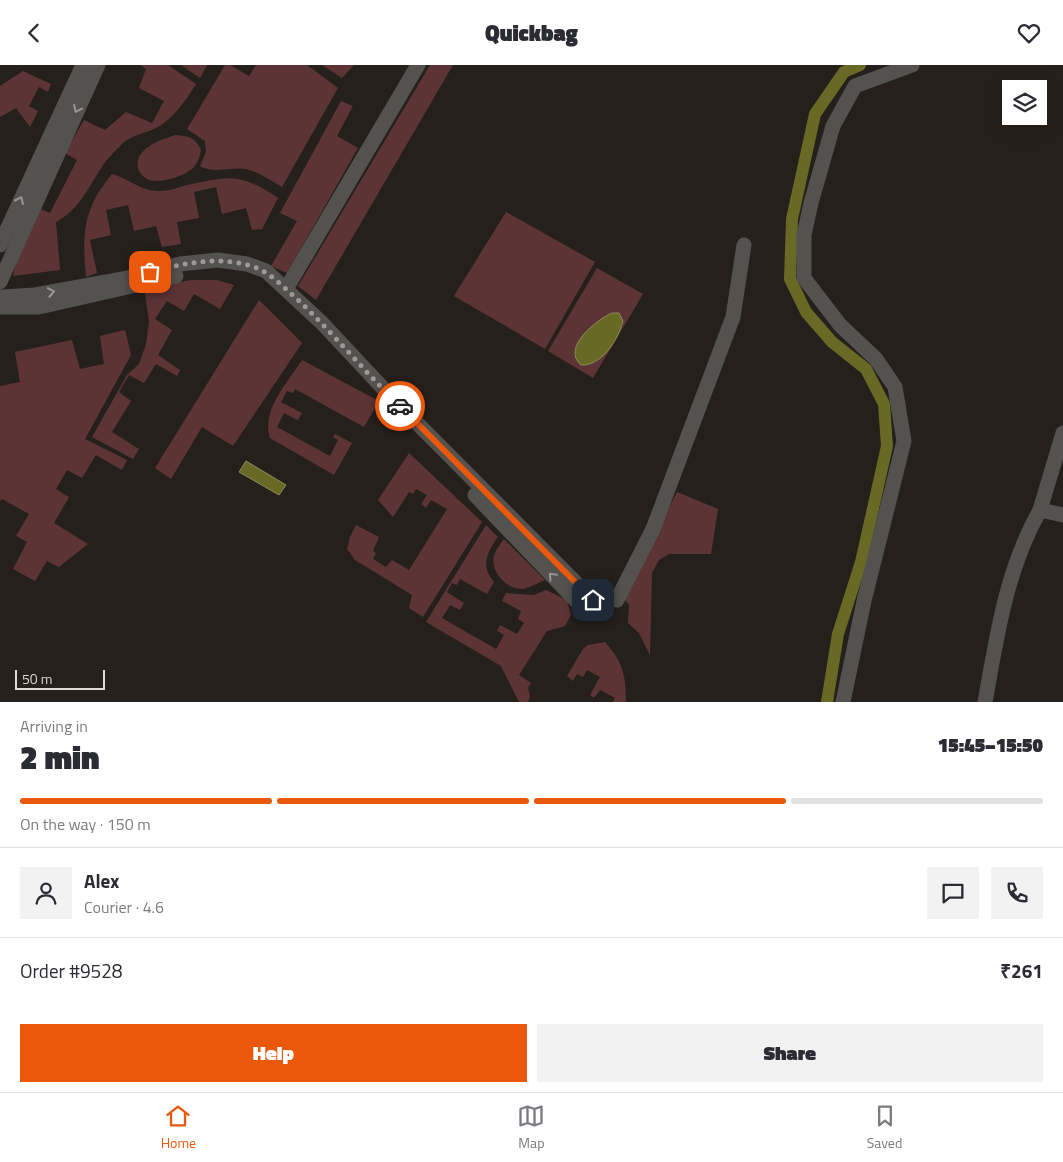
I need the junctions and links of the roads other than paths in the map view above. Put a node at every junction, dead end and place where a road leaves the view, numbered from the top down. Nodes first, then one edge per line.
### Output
1 (83, 65) edge
2 (98, 65) edge
3 (418, 65) edge
4 (912, 65) edge
5 (740, 244) dead end
6 (0, 245) edge
7 (0, 282) edge
8 (286, 289) junction
9 (1, 301) edge
10 (1063, 433) edge
11 (1040, 511) junction
12 (1063, 515) edge
13 (513, 527) junction
14 (614, 599) dead end
15 (590, 605) dead end
16 (843, 702) edge
17 (985, 702) edge

6 -> 1 street
2 -> 7 street
3 - 8 street
4 - 16 street
5 - 14 street
9 -> 8 street
8 - 13 street
9 - 13 street
10 - 11 street
11 - 12 street
11 - 17 street
13 - 15 street

